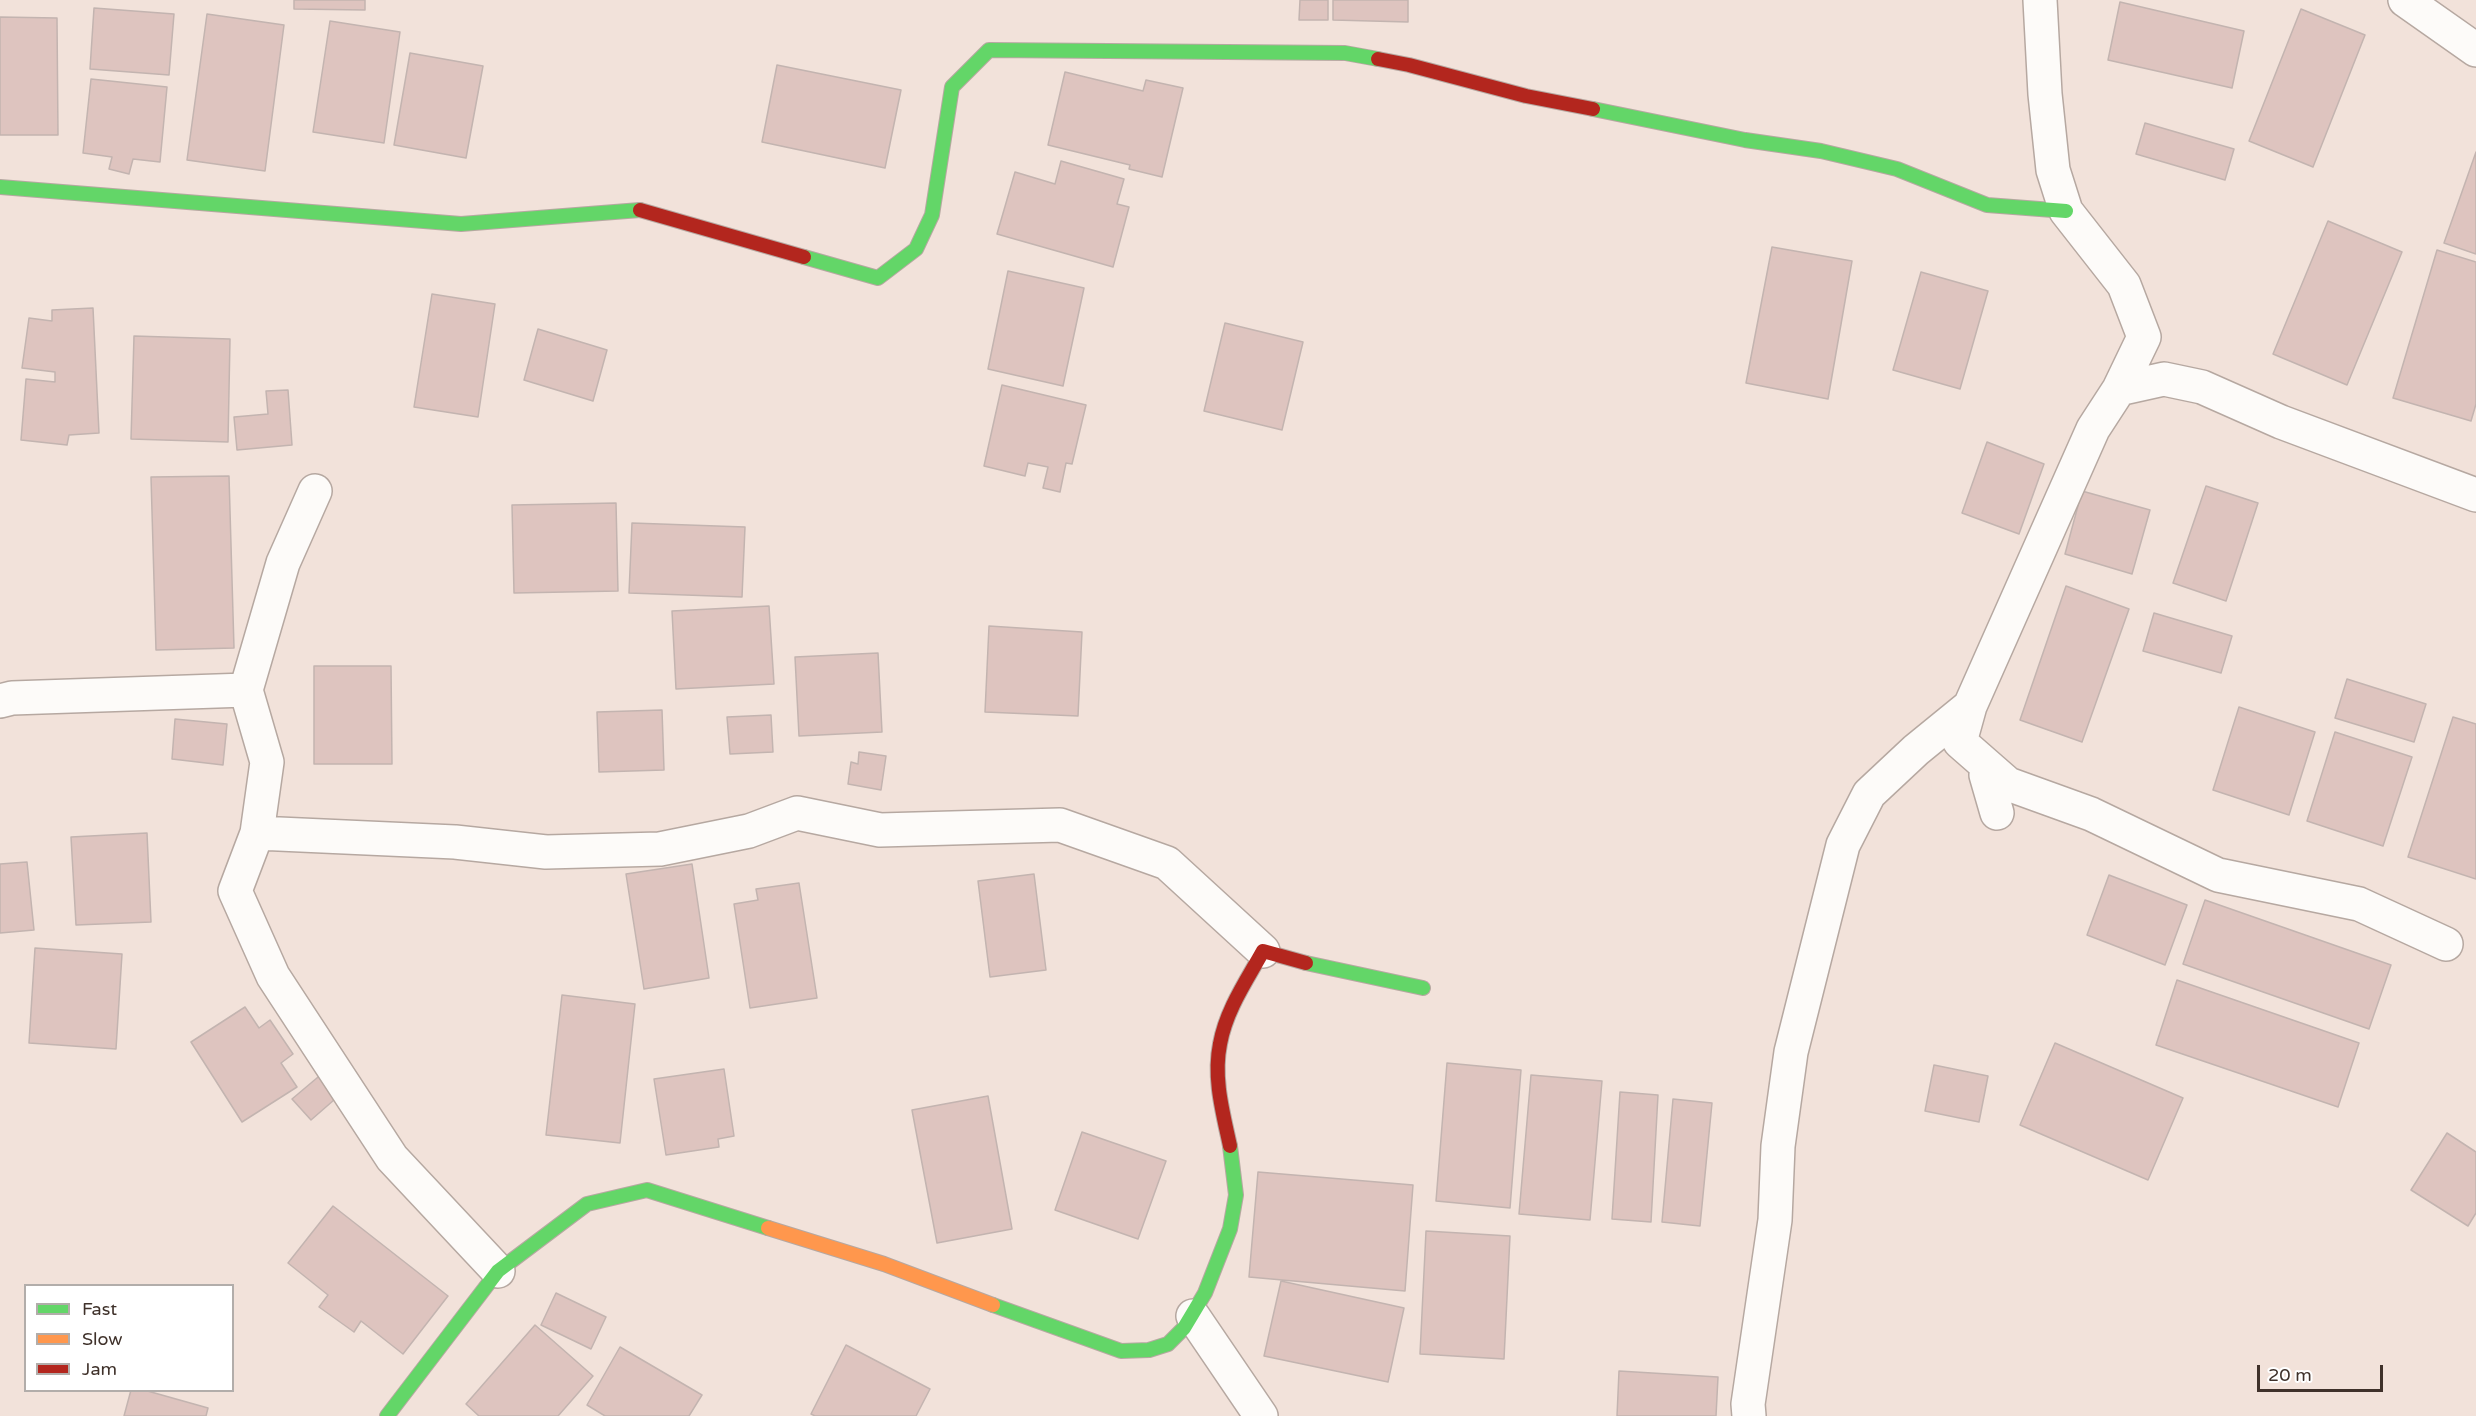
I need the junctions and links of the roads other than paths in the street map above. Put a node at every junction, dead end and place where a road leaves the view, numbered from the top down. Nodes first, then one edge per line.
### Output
1 (2040, 0) edge
2 (2405, 0) edge
3 (2476, 50) edge
4 (0, 187) edge
5 (2066, 211) junction
6 (2144, 337) junction
7 (2164, 380) junction
8 (2119, 389) junction
9 (315, 491) dead end
10 (2476, 495) edge
11 (246, 690) junction
12 (0, 701) edge
13 (1971, 706) junction
14 (257, 833) junction
15 (2446, 944) dead end
16 (1263, 951) junction
17 (1424, 988) dead end
18 (498, 1271) junction
19 (1192, 1316) junction
20 (387, 1416) edge
21 (1261, 1416) edge
22 (1749, 1416) edge

1 - 5 street
2 - 3 street
4 - 5 street
5 - 6 street
6 - 7 street
6 - 8 street
7 - 8 street
7 - 10 street
8 - 13 street
9 - 11 street
11 - 12 street
11 - 14 street
13 - 15 street
13 - 22 street
14 - 16 street
14 - 18 street
16 - 17 street
16 - 19 street
18 - 19 street
18 - 20 street
19 - 21 street

